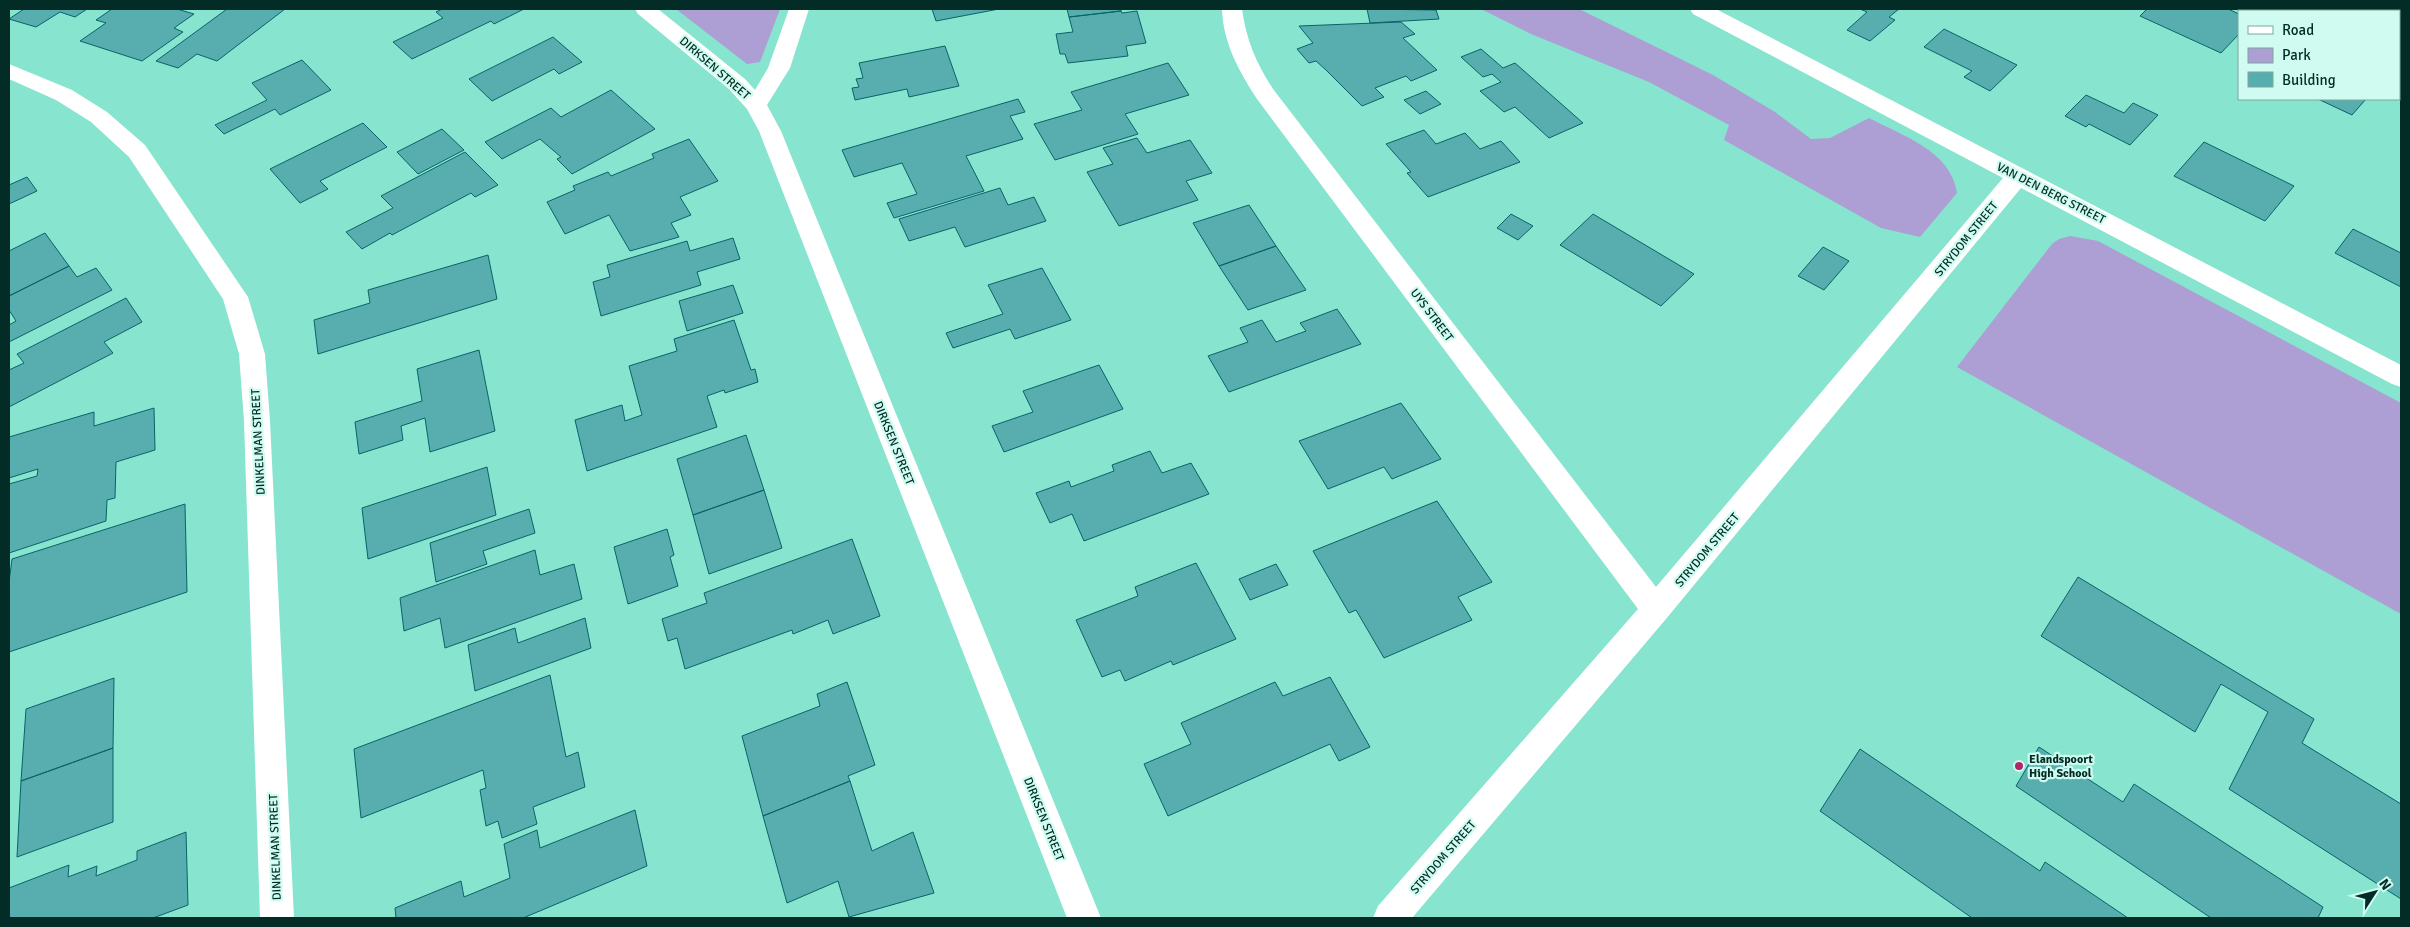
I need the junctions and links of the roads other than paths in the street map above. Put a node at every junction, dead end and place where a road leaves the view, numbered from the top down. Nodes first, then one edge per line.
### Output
1 (645, 9) edge
2 (799, 9) edge
3 (1232, 9) edge
4 (1700, 9) edge
5 (9, 71) edge
6 (756, 105) junction
7 (2018, 176) junction
8 (2401, 377) edge
9 (1656, 610) junction
10 (277, 918) edge
11 (1084, 918) edge
12 (1390, 918) edge

1 - 6 street, DIRKSEN STREET
2 - 6 street
3 - 9 street, UYS STREET
4 - 7 street, VAN DEN BERG STREET
5 - 10 street, DINKELMAN STREET
6 - 11 street, DIRKSEN STREET
7 - 8 street, VAN DEN BERG STREET
7 - 9 street, STRYDOM STREET
9 - 12 street, STRYDOM STREET

